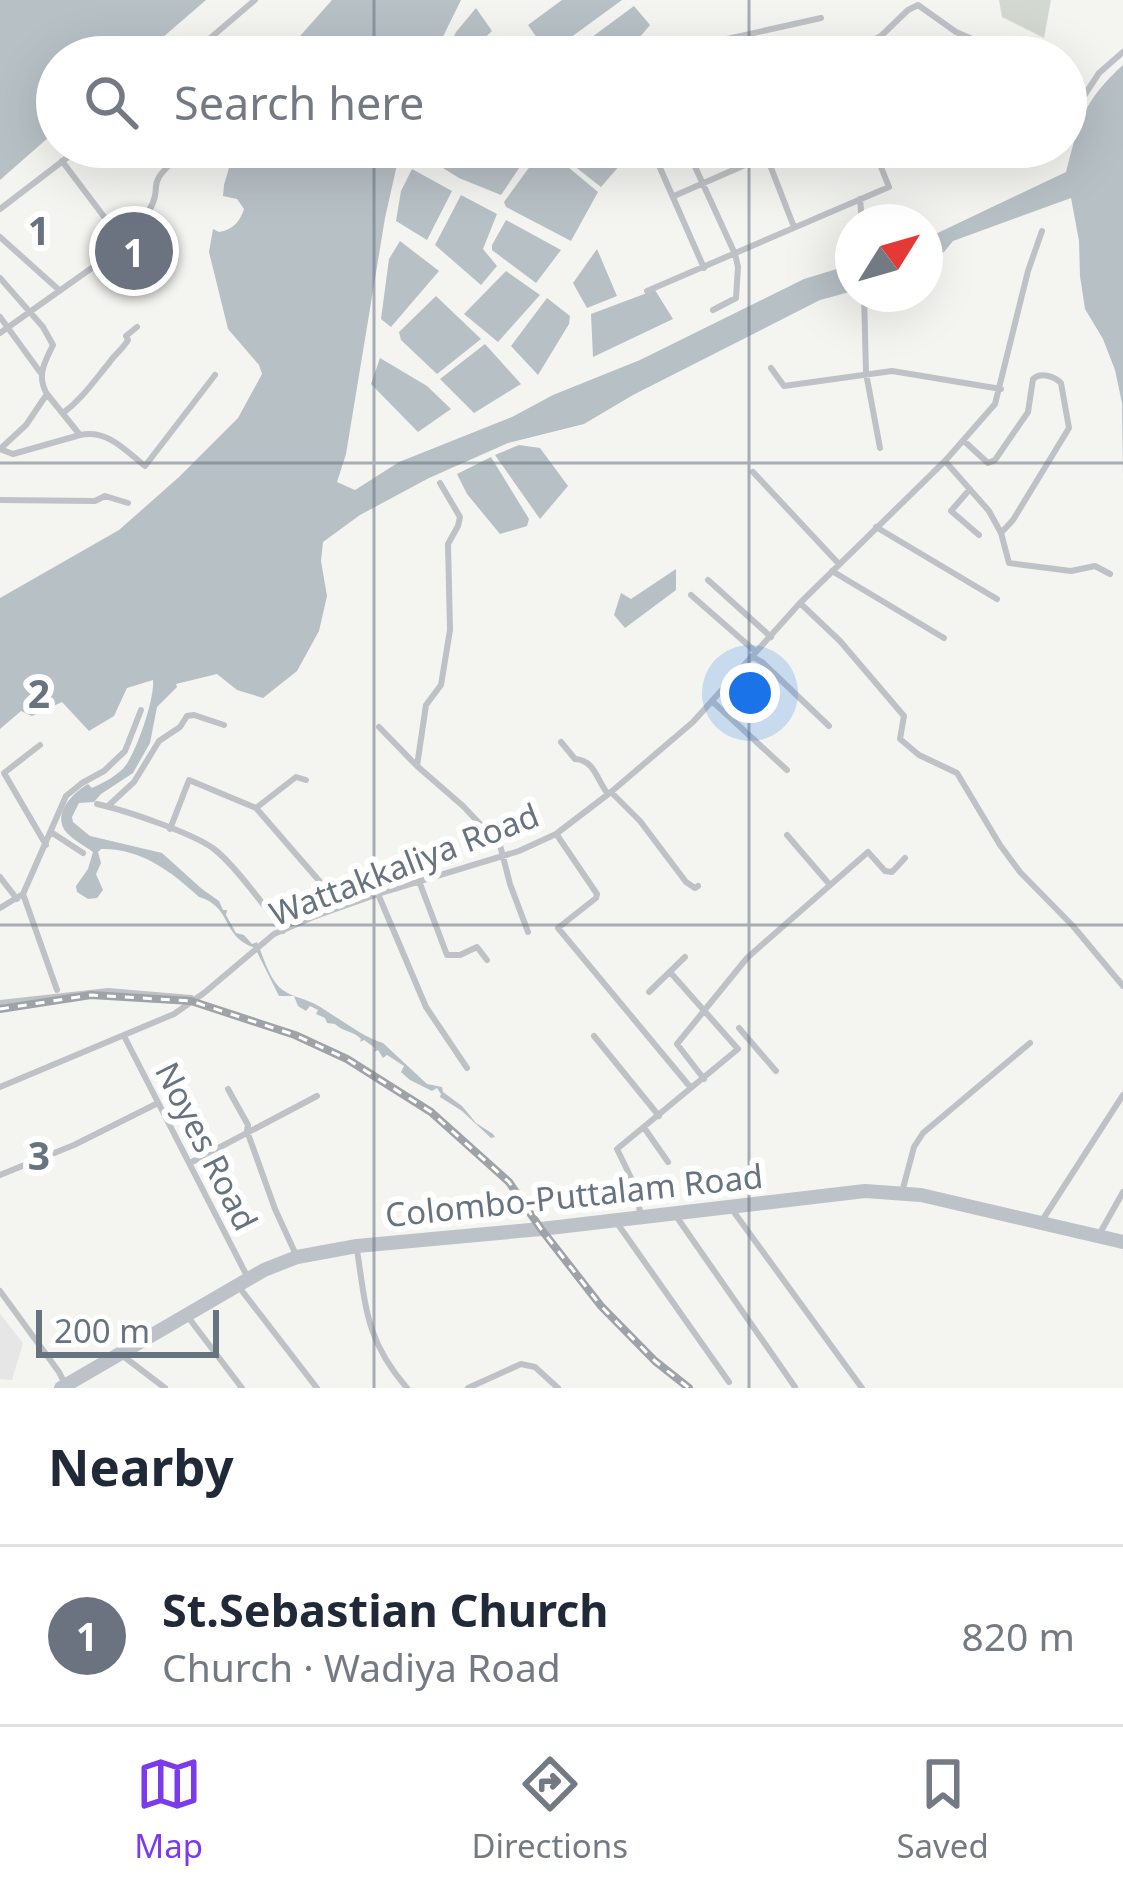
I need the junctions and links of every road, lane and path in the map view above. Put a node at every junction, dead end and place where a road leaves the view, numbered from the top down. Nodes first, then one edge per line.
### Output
1 (255, 0) edge
2 (821, 18) dead end
3 (214, 36) edge
4 (744, 36) edge
5 (881, 36) edge
6 (965, 36) edge
7 (1123, 52) edge
8 (1087, 91) edge
9 (53, 168) edge
10 (67, 168) edge
11 (168, 168) edge
12 (660, 168) edge
13 (696, 168) edge
14 (732, 168) edge
15 (772, 168) edge
16 (882, 168) edge
17 (703, 183) junction
18 (673, 197) junction
19 (860, 199) junction
20 (860, 204) edge
21 (0, 209) edge
22 (108, 222) junction
23 (795, 228) junction
24 (1042, 231) dead end
25 (0, 237) edge
26 (735, 254) junction
27 (704, 268) junction
28 (0, 278) edge
29 (59, 290) junction
30 (647, 291) dead end
31 (713, 310) dead end
32 (30, 311) junction
33 (864, 312) edge
34 (0, 317) edge
35 (9, 327) junction
36 (137, 327) dead end
37 (0, 333) edge
38 (771, 368) dead end
39 (41, 373) junction
40 (866, 373) junction
41 (215, 375) dead end
42 (1001, 389) junction
43 (47, 394) junction
44 (62, 413) junction
45 (80, 435) junction
46 (964, 441) junction
47 (880, 448) dead end
48 (0, 449) edge
49 (945, 460) junction
50 (753, 472) dead end
51 (440, 483) dead end
52 (970, 489) junction
53 (0, 500) edge
54 (128, 502) dead end
55 (876, 527) junction
56 (1001, 533) junction
57 (979, 535) dead end
58 (836, 567) junction
59 (1110, 574) dead end
60 (708, 580) dead end
61 (691, 596) dead end
62 (997, 599) dead end
63 (800, 604) junction
64 (771, 637) junction
65 (944, 638) dead end
66 (755, 655) junction
67 (712, 701) junction
68 (141, 710) dead end
69 (224, 725) dead end
70 (829, 726) dead end
71 (379, 727) dead end
72 (561, 742) dead end
73 (40, 745) dead end
74 (417, 766) junction
75 (788, 770) dead end
76 (306, 780) dead end
77 (610, 793) junction
78 (98, 804) dead end
79 (111, 807) junction
80 (256, 808) junction
81 (170, 829) junction
82 (51, 832) junction
83 (556, 835) junction
84 (787, 835) dead end
85 (46, 845) junction
86 (83, 853) dead end
87 (502, 856) junction
88 (905, 858) dead end
89 (0, 877) edge
90 (419, 881) junction
91 (830, 885) junction
92 (698, 886) dead end
93 (378, 893) junction
94 (20, 897) junction
95 (342, 907) junction
96 (0, 908) edge
97 (283, 931) junction
98 (528, 932) dead end
99 (685, 957) dead end
100 (487, 960) dead end
101 (670, 972) junction
102 (1123, 986) edge
103 (57, 990) dead end
104 (649, 992) dead end
105 (194, 999) junction
106 (0, 1004) edge
107 (704, 1011) junction
108 (739, 1028) dead end
109 (124, 1036) junction
110 (594, 1036) dead end
111 (749, 1040) junction
112 (1030, 1043) dead end
113 (738, 1049) junction
114 (467, 1068) dead end
115 (776, 1071) dead end
116 (704, 1078) junction
117 (0, 1087) edge
118 (691, 1088) junction
119 (228, 1089) dead end
120 (1123, 1095) edge
121 (316, 1096) dead end
122 (158, 1102) junction
123 (659, 1116) junction
124 (645, 1129) junction
125 (248, 1131) junction
126 (668, 1162) dead end
127 (190, 1163) junction
128 (0, 1175) edge
129 (902, 1192) junction
130 (1123, 1192) edge
131 (729, 1206) junction
132 (674, 1213) junction
133 (641, 1216) junction
134 (615, 1220) junction
135 (1042, 1223) junction
136 (1099, 1236) junction
137 (1123, 1241) edge
138 (357, 1246) junction
139 (297, 1257) junction
140 (242, 1281) junction
141 (0, 1291) edge
142 (186, 1314) junction
143 (120, 1354) junction
144 (729, 1382) dead end
145 (65, 1387) edge
146 (795, 1387) edge
147 (164, 1388) edge
148 (242, 1388) edge
149 (316, 1388) edge
150 (406, 1388) edge
151 (468, 1388) edge
152 (558, 1388) edge
153 (862, 1388) edge

1 - 3 street
2 - 4 street
5 - 6 street
7 - 8 street
9 - 21 street
10 - 22 street
11 - 22 street
12 - 18 street
13 - 17 street
14 - 17 street
15 - 23 street
16 - 19 street
17 - 18 street
17 - 26 street
18 - 27 street
19 - 20 street
19 - 23 street
22 - 29 street
23 - 26 street
24 - 42 street, Wattakkaliya Road
25 - 29 street
26 - 27 street
26 - 31 street
27 - 30 street
28 - 32 street
29 - 32 street
32 - 35 street
32 - 39 street
33 - 40 street
34 - 35 street
35 - 37 street
35 - 39 street
36 - 44 street
38 - 40 street
39 - 43 street
40 - 42 street
40 - 47 street
41 - 45 street
42 - 46 street, Wattakkaliya Road
43 - 44 street
43 - 48 street
44 - 45 street
45 - 48 street
46 - 49 street, Wattakkaliya Road
46 - 56 street
49 - 52 street
49 - 55 street, Wattakkaliya Road
50 - 58 street
51 - 74 street
52 - 56 street
52 - 57 street
53 - 54 street
55 - 58 street, Wattakkaliya Road
55 - 62 street
56 - 59 street
58 - 63 street, Wattakkaliya Road
58 - 65 street
60 - 64 street
61 - 66 street
63 - 64 street, Wattakkaliya Road
63 - 102 street
64 - 66 street, Wattakkaliya Road
66 - 67 street, Wattakkaliya Road
66 - 70 street
67 - 75 street
67 - 77 street, Wattakkaliya Road
68 - 82 street
69 - 79 street
71 - 74 street
72 - 77 street
73 - 85 street
74 - 87 street
76 - 80 street
77 - 83 street, Wattakkaliya Road
77 - 92 street
78 - 79 street
79 - 81 street
80 - 81 street
80 - 95 street
81 - 97 street
82 - 85 street
82 - 86 street
83 - 87 street, Wattakkaliya Road
83 - 118 street
84 - 91 street
85 - 94 street
87 - 90 street, Wattakkaliya Road
87 - 98 street
88 - 91 street
89 - 94 street
90 - 93 street, Wattakkaliya Road
90 - 100 street
91 - 107 street
93 - 95 street, Wattakkaliya Road
93 - 114 street
94 - 96 street
94 - 103 street
95 - 97 street, Wattakkaliya Road
97 - 105 street, Wattakkaliya Road
99 - 101 street
101 - 104 street
101 - 107 street
105 - 106 street
105 - 109 street, Wattakkaliya Road
107 - 113 street
107 - 116 street
108 - 111 street
109 - 117 street, Wattakkaliya Road
109 - 122 street, Noyes Road
110 - 123 street
111 - 113 street
111 - 115 street
112 - 129 street
113 - 116 street
116 - 118 street
118 - 123 street
119 - 125 street
120 - 135 street
121 - 125 street
122 - 127 street, Noyes Road
122 - 128 street
123 - 124 street
124 - 126 street
124 - 133 street
125 - 127 street
125 - 139 street
127 - 140 street, Noyes Road
129 - 131 highway, Colombo-Puttalam Road
129 - 135 highway, Colombo-Puttalam Road
130 - 136 street
131 - 132 highway, Colombo-Puttalam Road
131 - 153 street
132 - 133 highway, Colombo-Puttalam Road
132 - 146 street
133 - 134 highway, Colombo-Puttalam Road
134 - 138 highway, Colombo-Puttalam Road
134 - 144 street
135 - 136 highway, Colombo-Puttalam Road
136 - 137 highway, Colombo-Puttalam Road
138 - 139 highway, Colombo-Puttalam Road
138 - 150 street
139 - 140 highway, Colombo-Puttalam Road
140 - 142 highway, Colombo-Puttalam Road
140 - 149 street, Noyes Road
141 - 145 street
142 - 143 highway, Colombo-Puttalam Road
142 - 148 street
143 - 145 highway, Colombo-Puttalam Road
143 - 147 street
151 - 152 street

